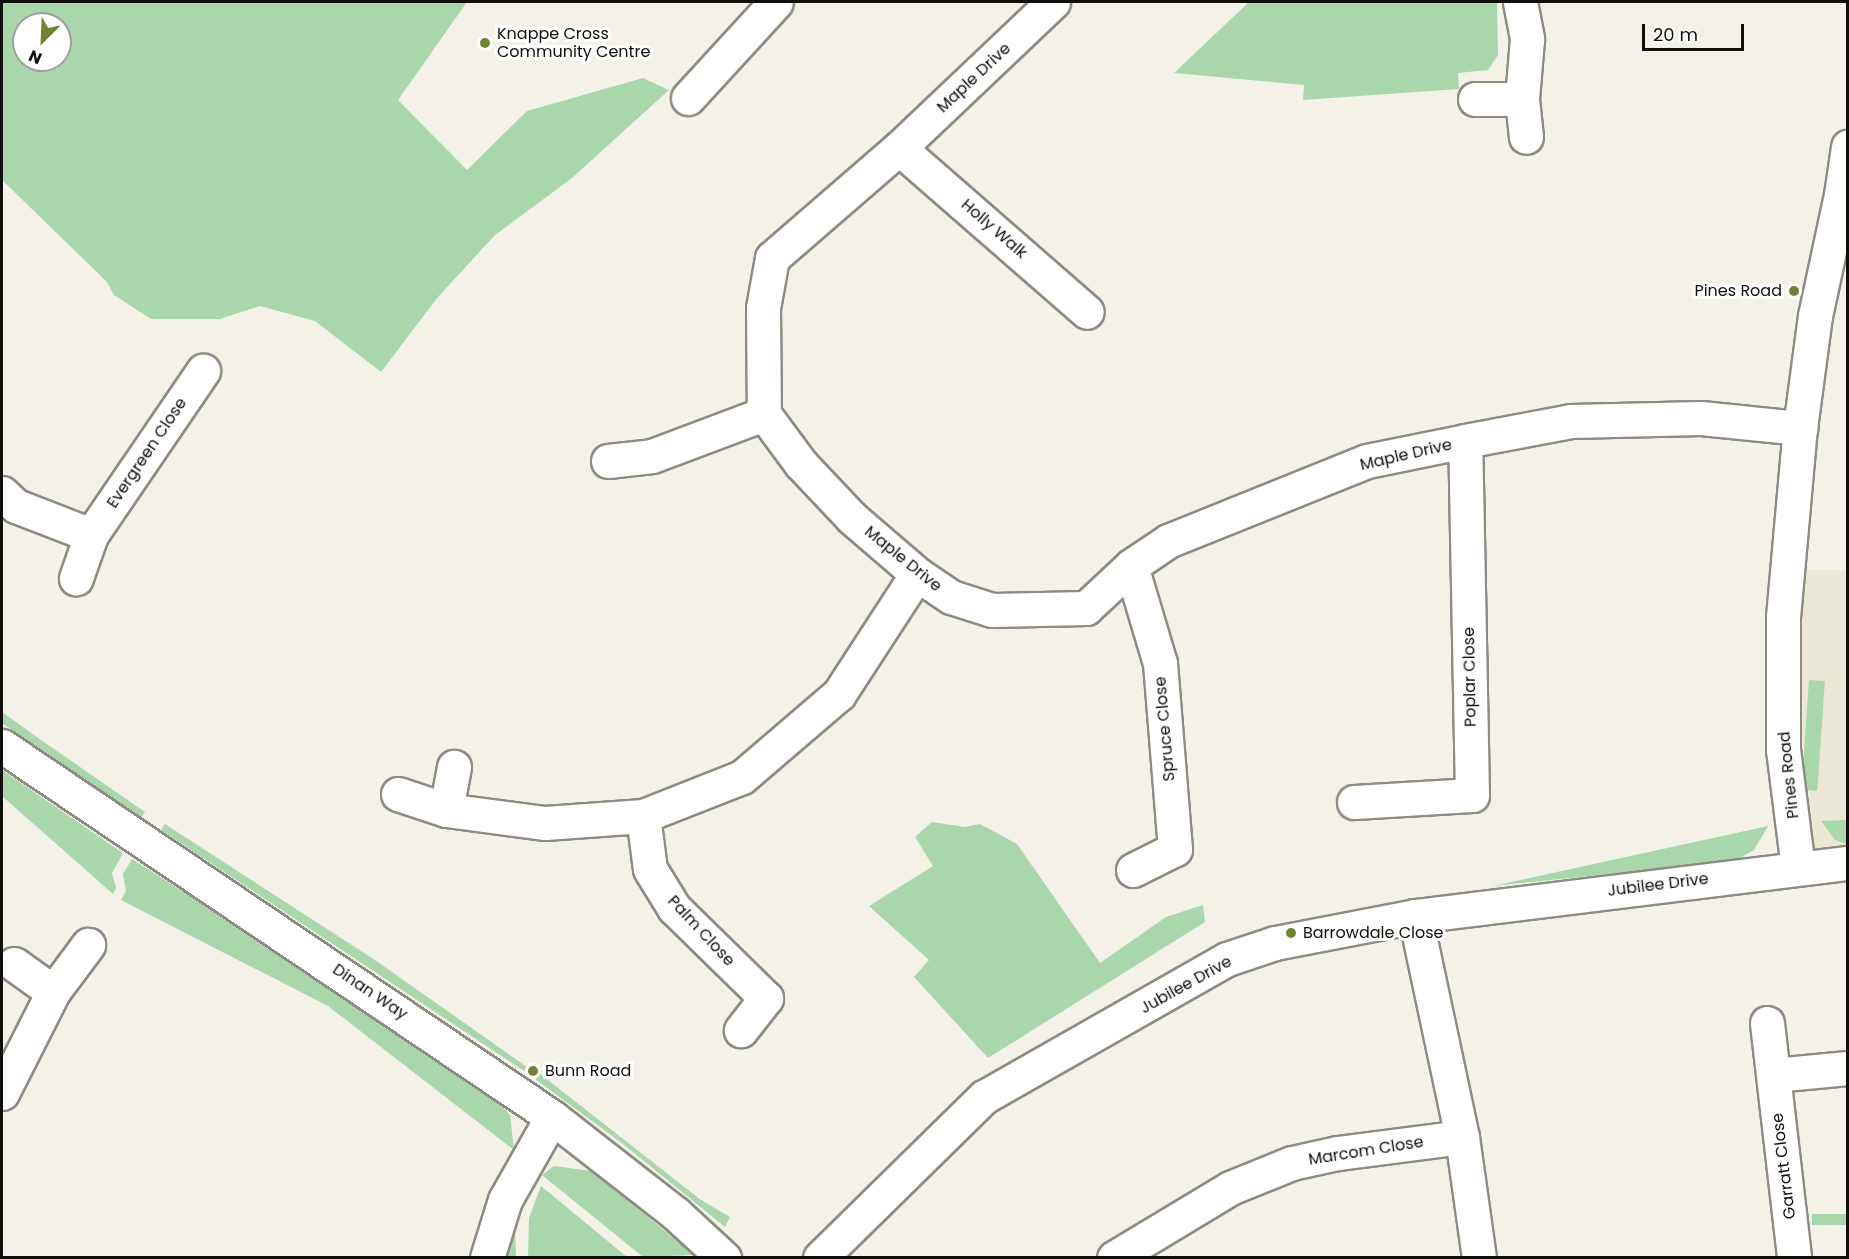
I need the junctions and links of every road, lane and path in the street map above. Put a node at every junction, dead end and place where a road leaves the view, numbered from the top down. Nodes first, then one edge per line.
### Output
1 (776, 2) edge
2 (1053, 2) edge
3 (1520, 2) edge
4 (688, 98) dead end
5 (1475, 99) dead end
6 (1522, 99) junction
7 (1526, 137) dead end
8 (1848, 147) edge
9 (899, 148) junction
10 (1844, 195) edge
11 (1087, 312) dead end
12 (203, 371) dead end
13 (764, 414) junction
14 (1800, 428) junction
15 (1465, 441) junction
16 (608, 461) dead end
17 (2, 493) edge
18 (91, 535) junction
19 (1131, 566) junction
20 (917, 574) junction
21 (76, 578) dead end
22 (2, 746) edge
23 (454, 767) dead end
24 (398, 794) dead end
25 (1354, 802) dead end
26 (446, 810) junction
27 (643, 816) junction
28 (1848, 863) edge
29 (1798, 868) junction
30 (1133, 870) dead end
31 (1415, 915) junction
32 (88, 945) dead end
33 (14, 964) dead end
34 (53, 992) junction
35 (1767, 1023) dead end
36 (741, 1030) dead end
37 (1848, 1068) edge
38 (1774, 1075) junction
39 (2, 1093) edge
40 (552, 1117) junction
41 (1462, 1137) junction
42 (487, 1257) edge
43 (724, 1257) edge
44 (820, 1257) edge
45 (1114, 1257) edge
46 (1479, 1257) edge
47 (1794, 1257) edge

1 - 4 street
2 - 9 street, Maple Drive
3 - 6 street
5 - 6 street
6 - 7 street
8 - 10 street, Pines Road
9 - 11 street, Holly Walk
9 - 13 street, Maple Drive
10 - 14 street, Pines Road
12 - 18 street, Evergreen Close
13 - 16 street
13 - 20 street, Maple Drive
14 - 15 street, Maple Drive
14 - 29 street, Pines Road
15 - 19 street, Maple Drive
15 - 25 street, Poplar Close
17 - 18 street
18 - 21 street, Evergreen Close
19 - 20 street, Maple Drive
19 - 30 street, Spruce Close
20 - 27 street
22 - 40 street, Dinan Way
23 - 26 street
24 - 26 street
26 - 27 street
27 - 36 street, Palm Close
28 - 29 street, Jubilee Drive
29 - 31 street, Jubilee Drive
31 - 41 street
31 - 44 street, Jubilee Drive
32 - 34 street
33 - 34 street
34 - 39 street
35 - 38 street, Garratt Close
37 - 38 street
38 - 47 street, Garratt Close
40 - 42 street
40 - 43 street, Dinan Way
41 - 45 street, Marcom Close
41 - 46 street

